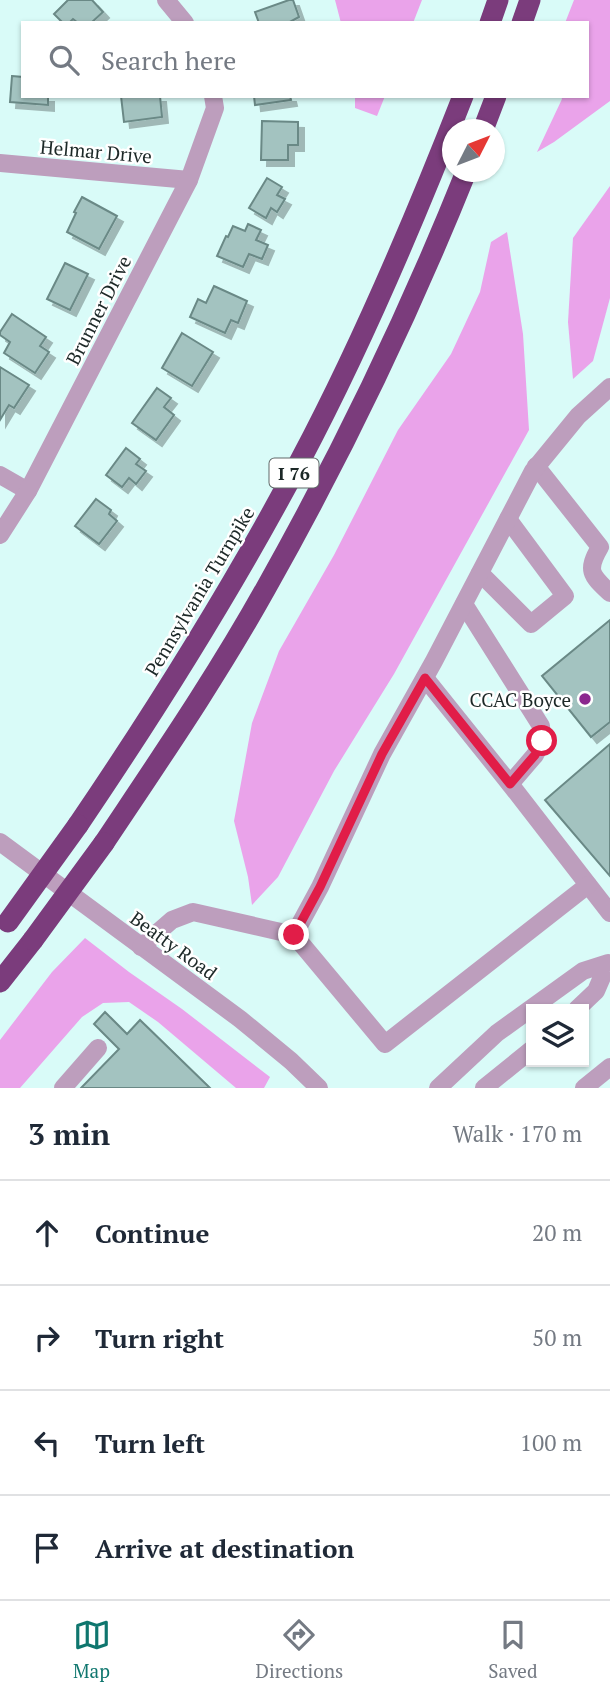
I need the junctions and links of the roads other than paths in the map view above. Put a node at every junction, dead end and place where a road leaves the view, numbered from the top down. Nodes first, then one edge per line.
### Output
1 (166, 0) edge
2 (498, 0) edge
3 (530, 0) edge
4 (183, 21) edge
5 (491, 21) edge
6 (523, 21) edge
7 (213, 98) edge
8 (462, 98) edge
9 (495, 98) edge
10 (487, 119) edge
11 (0, 163) edge
12 (189, 180) junction
13 (462, 182) edge
14 (610, 387) edge
15 (536, 466) junction
16 (0, 475) edge
17 (28, 491) junction
18 (508, 519) junction
19 (0, 535) edge
20 (480, 573) junction
21 (610, 593) edge
22 (464, 604) junction
23 (425, 678) junction
24 (510, 784) junction
25 (0, 842) edge
26 (588, 885) junction
27 (610, 913) edge
28 (4, 927) edge
29 (294, 935) junction
30 (141, 947) junction
31 (609, 963) edge
32 (0, 982) edge
33 (582, 1004) edge
34 (98, 1048) dead end
35 (526, 1054) edge
36 (610, 1067) edge
37 (63, 1088) edge
38 (319, 1088) edge
39 (438, 1088) edge
40 (484, 1088) edge
41 (584, 1088) edge

1 - 4 street
2 - 5 highway
3 - 6 highway
7 - 12 street, Brunner Drive
8 - 28 highway, Pennsylvania Turnpike / I 76, bridge
9 - 10 highway
11 - 12 street, Helmar Drive
12 - 17 street, Brunner Drive
13 - 32 highway, I 76, bridge
14 - 15 street
15 - 18 street
15 - 21 street
16 - 17 street
17 - 19 street, Brunner Drive
18 - 20 street
18 - 20 street
20 - 22 street
22 - 23 street
22 - 24 street
23 - 24 street
23 - 29 street
24 - 26 street
25 - 30 street, Beatty Road
26 - 27 street
26 - 29 street
29 - 30 street
30 - 38 street, Beatty Road
31 - 33 street
31 - 39 street
34 - 37 street
35 - 40 street
36 - 41 street

